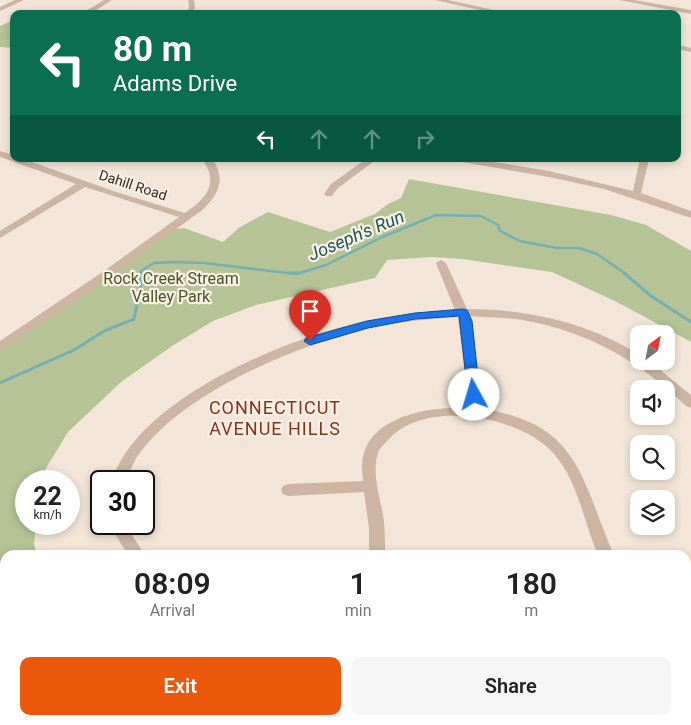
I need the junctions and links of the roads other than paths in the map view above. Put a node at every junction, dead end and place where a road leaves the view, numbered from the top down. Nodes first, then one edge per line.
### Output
1 (21, 0) edge
2 (109, 0) edge
3 (438, 0) edge
4 (622, 0) edge
5 (0, 9) edge
6 (91, 10) edge
7 (489, 10) edge
8 (680, 10) edge
9 (25, 162) edge
10 (213, 162) edge
11 (368, 162) edge
12 (500, 162) edge
13 (644, 162) edge
14 (83, 184) junction
15 (329, 194) dead end
16 (636, 194) junction
17 (691, 215) edge
18 (186, 216) junction
19 (2, 232) edge
20 (441, 263) dead end
21 (463, 312) junction
22 (0, 347) edge
23 (691, 403) edge
24 (476, 413) junction
25 (124, 470) edge
26 (371, 486) junction
27 (288, 490) dead end
28 (125, 535) edge
29 (134, 550) edge
30 (377, 550) edge
31 (604, 550) edge

1 - 5 street
2 - 6 street
3 - 7 street
4 - 8 street
9 - 14 street, Dahill Road
10 - 18 street
11 - 15 street
12 - 16 street
13 - 16 street
14 - 18 street, Dahill Road
14 - 19 street
16 - 17 street
18 - 22 street
20 - 21 street
21 - 23 street
21 - 24 street
21 - 25 street
24 - 26 street
24 - 31 street
26 - 27 street
26 - 30 street
28 - 29 street

